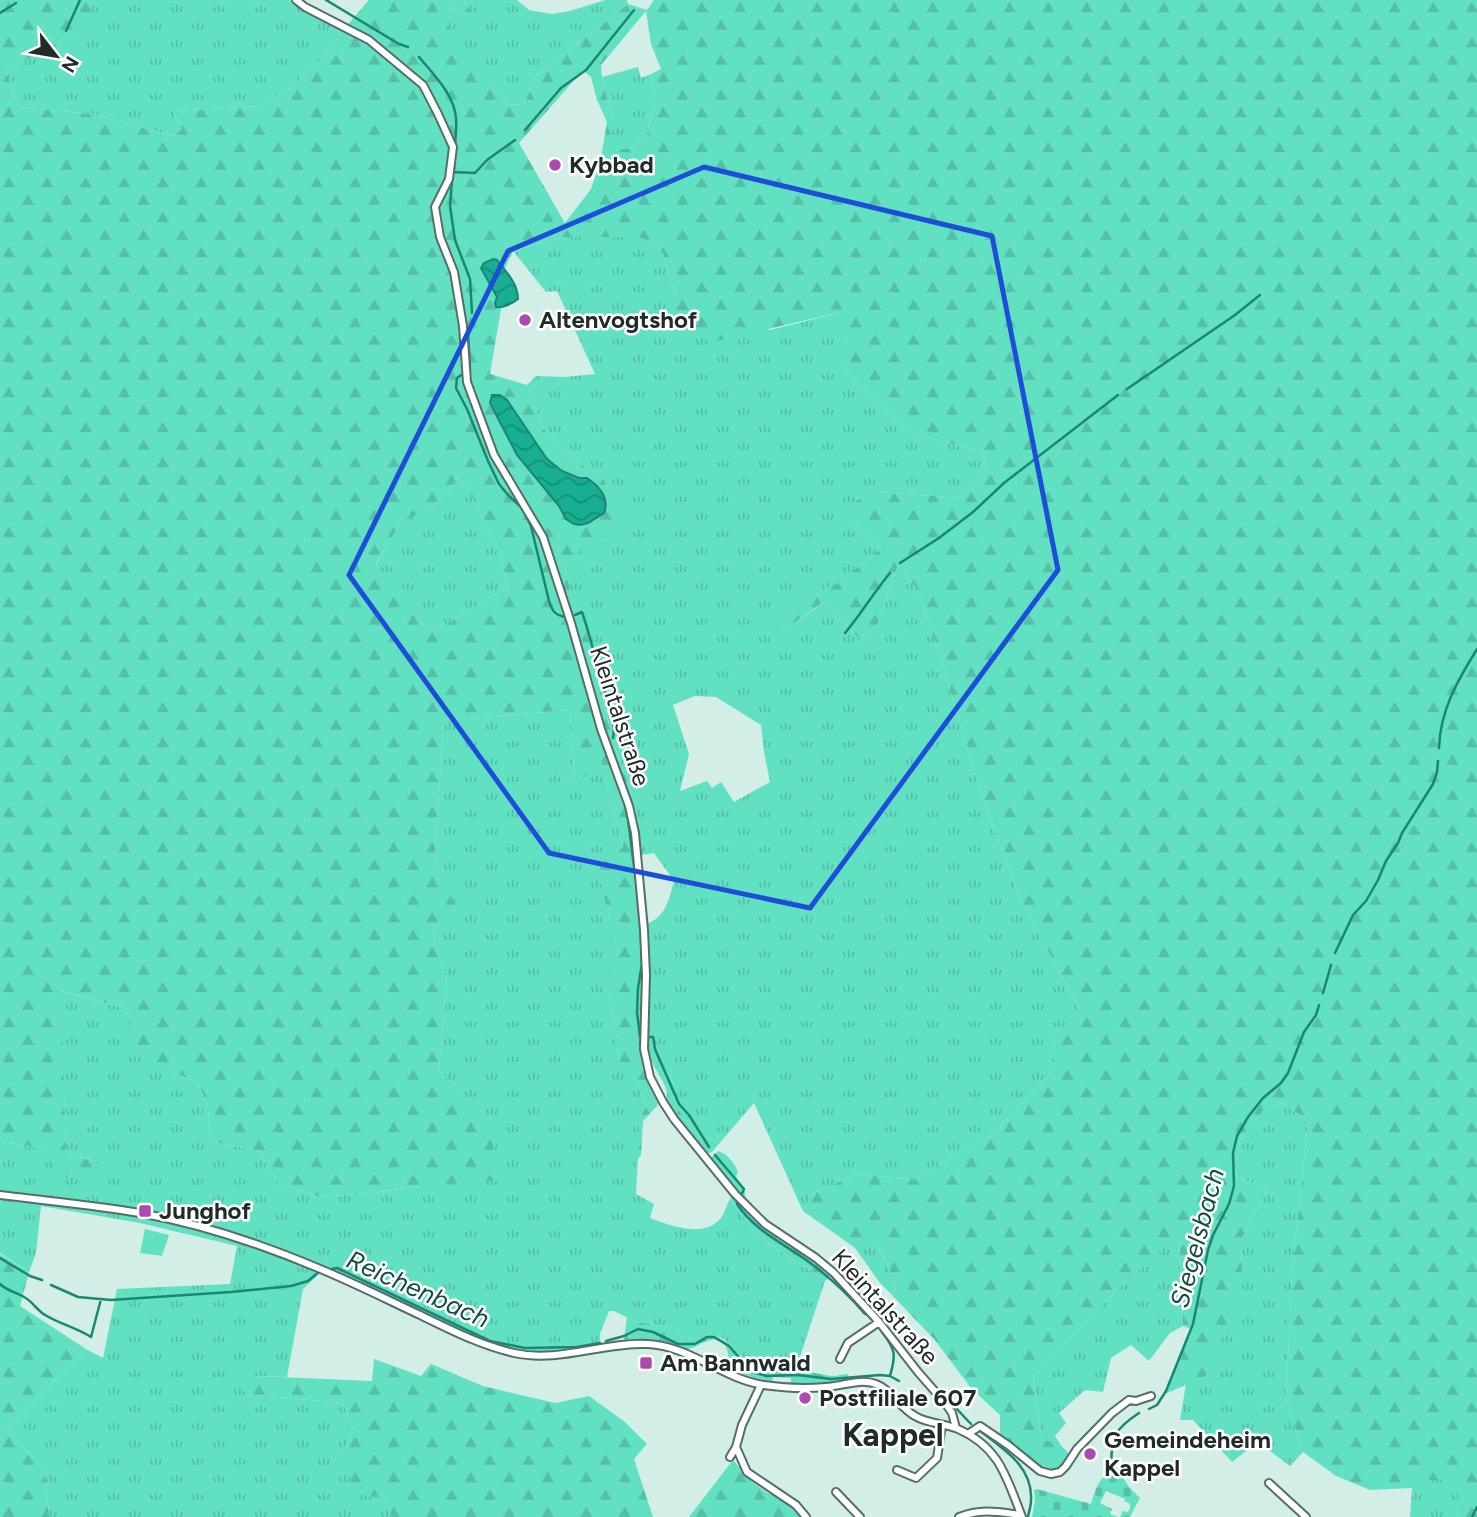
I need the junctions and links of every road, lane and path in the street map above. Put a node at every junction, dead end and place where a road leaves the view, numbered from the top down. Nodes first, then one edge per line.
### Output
1 (296, 0) edge
2 (0, 1195) edge
3 (879, 1322) junction
4 (840, 1359) dead end
5 (761, 1385) junction
6 (1151, 1396) dead end
7 (942, 1425) junction
8 (956, 1428) junction
9 (972, 1432) junction
10 (736, 1447) junction
11 (730, 1457) dead end
12 (897, 1471) dead end
13 (1269, 1483) dead end
14 (836, 1492) dead end
15 (1022, 1516) edge
16 (806, 1517) edge
17 (860, 1517) edge
18 (959, 1517) edge
19 (1306, 1517) edge

1 - 3 street, Kleintalstraße
2 - 5 street
3 - 4 street
3 - 8 street, Kleintalstraße
5 - 7 street
5 - 10 street
6 - 9 street
7 - 8 street
7 - 12 street
8 - 9 street
9 - 15 street
10 - 11 street
10 - 16 street
13 - 19 street
14 - 17 street
15 - 18 street

